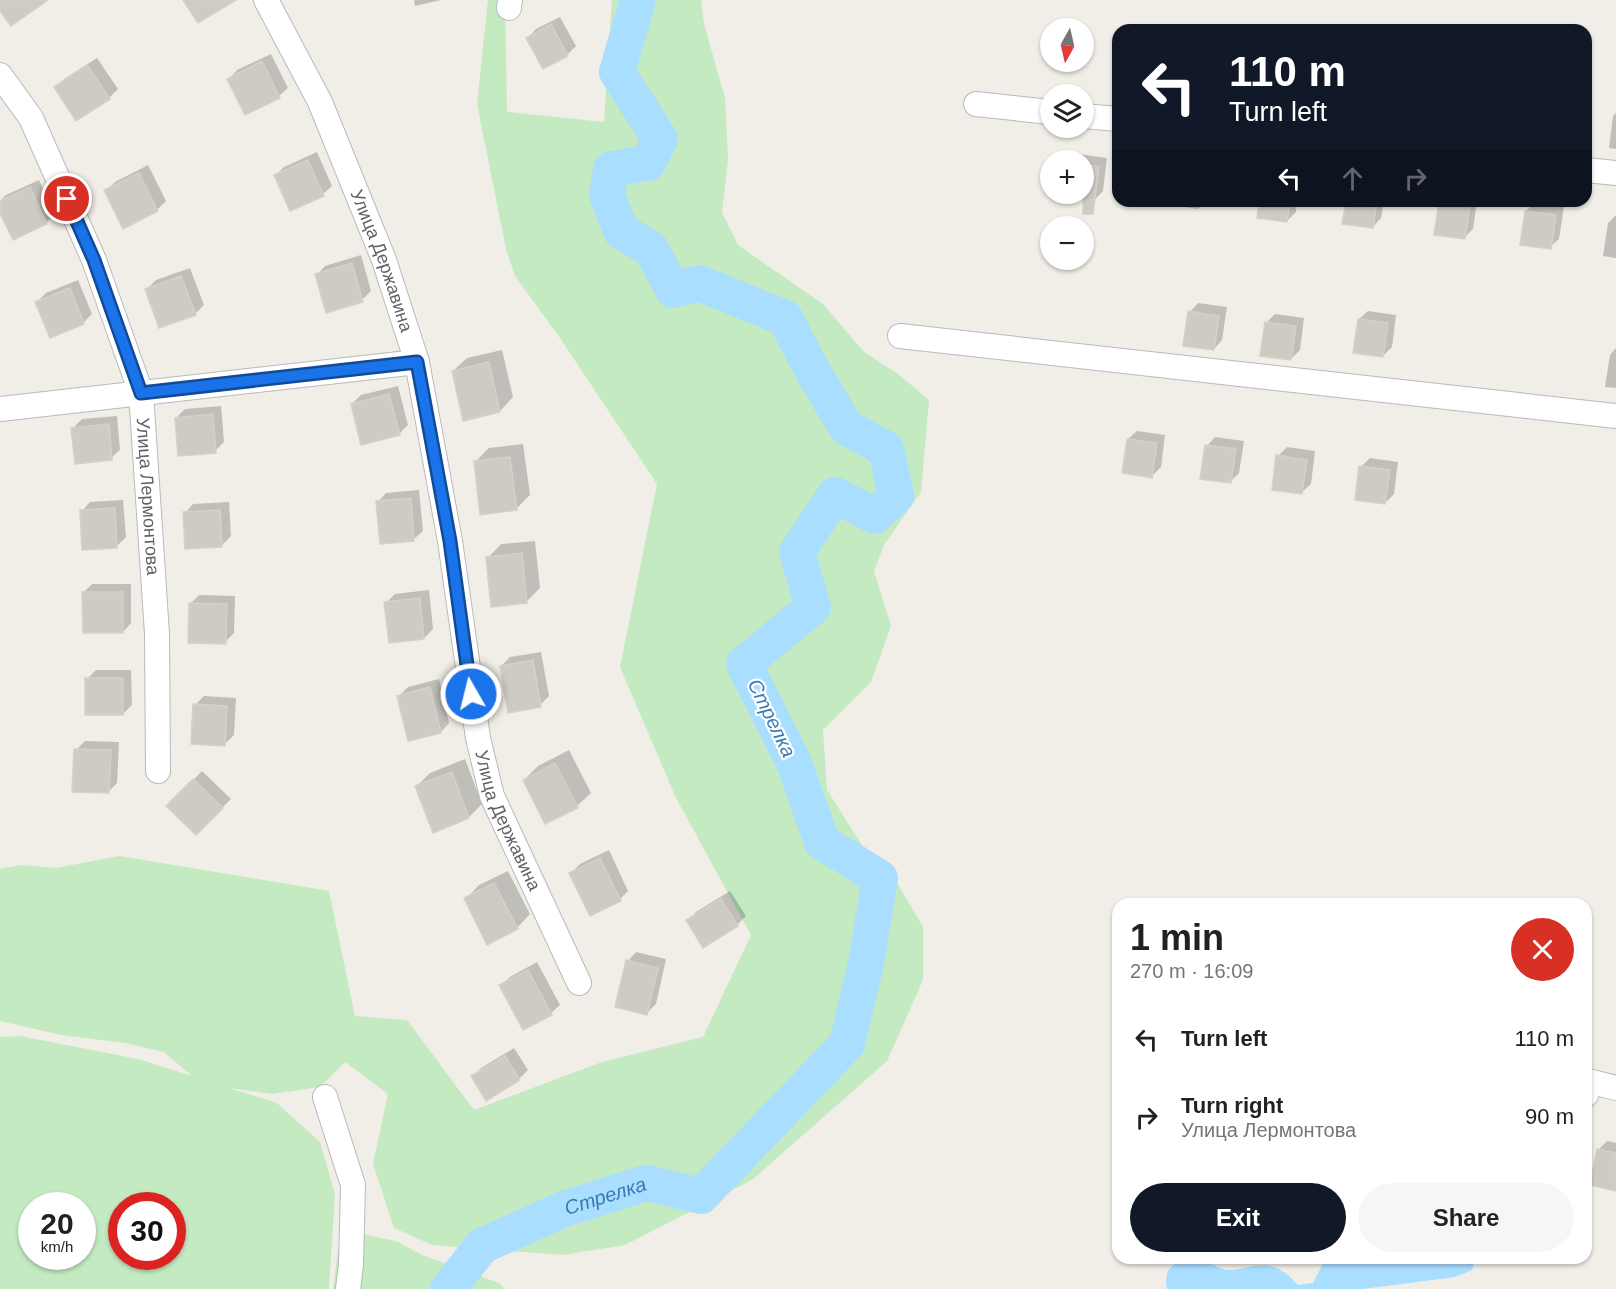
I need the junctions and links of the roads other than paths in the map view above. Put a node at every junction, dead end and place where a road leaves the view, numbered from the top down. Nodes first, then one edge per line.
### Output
1 (266, 0) edge
2 (0, 75) edge
3 (976, 104) dead end
4 (1040, 111) edge
5 (1094, 117) edge
6 (1112, 118) edge
7 (1592, 171) edge
8 (1616, 173) edge
9 (900, 336) dead end
10 (417, 362) junction
11 (141, 393) junction
12 (0, 409) edge
13 (1616, 416) edge
14 (158, 771) dead end
15 (579, 983) dead end
16 (1592, 1082) edge
17 (1616, 1088) edge
18 (325, 1096) dead end
19 (348, 1289) edge

1 - 10 street, Улица Державина
2 - 11 street, Улица Лермонтова
3 - 4 street
5 - 6 street
7 - 8 street
9 - 13 street
10 - 11 street
10 - 15 street, Улица Державина
11 - 12 street
11 - 14 street, Улица Лермонтова
16 - 17 street
18 - 19 street

